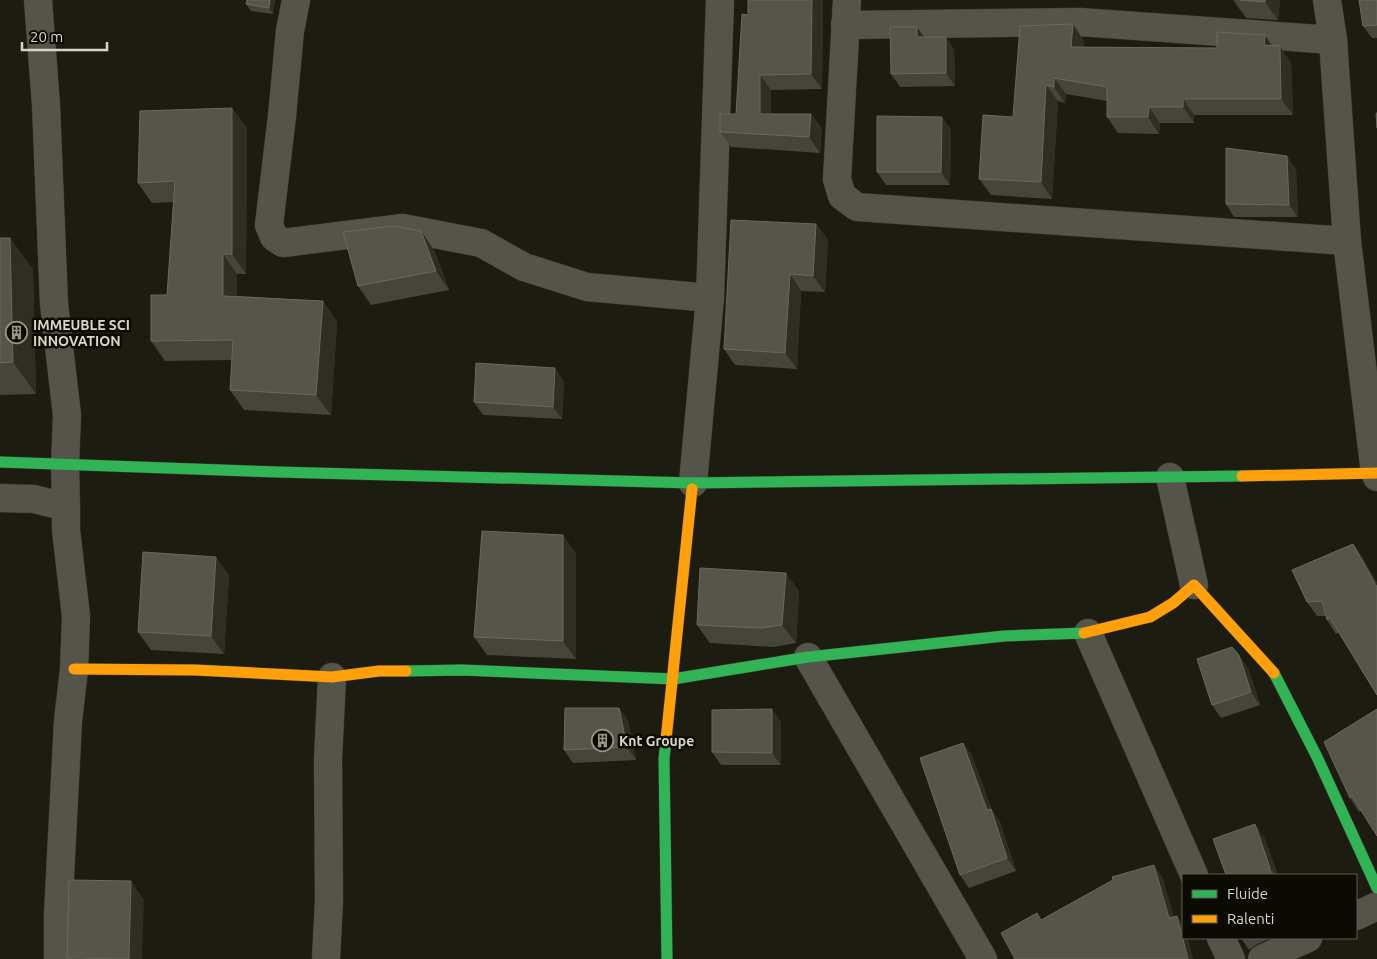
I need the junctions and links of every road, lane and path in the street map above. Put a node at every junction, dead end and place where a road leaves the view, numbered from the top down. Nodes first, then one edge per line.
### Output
1 (38, 0) edge
2 (296, 0) edge
3 (720, 0) edge
4 (1327, 0) edge
5 (1081, 11) edge
6 (846, 12) edge
7 (1332, 40) junction
8 (1347, 241) junction
9 (710, 298) junction
10 (0, 462) edge
11 (65, 465) junction
12 (1376, 474) edge
13 (1170, 477) junction
14 (693, 483) junction
15 (0, 498) edge
16 (66, 507) junction
17 (1194, 585) junction
18 (1088, 633) junction
19 (808, 658) junction
20 (74, 669) junction
21 (332, 678) junction
22 (673, 679) junction
23 (1194, 874) edge
24 (1377, 888) edge
25 (1377, 906) edge
26 (1357, 916) edge
27 (1221, 939) edge
28 (1306, 939) edge
29 (58, 959) edge
30 (326, 959) edge
31 (667, 959) edge
32 (983, 959) edge
33 (1231, 959) edge
34 (1262, 959) edge

1 - 11 street
2 - 9 street
3 - 9 street
4 - 7 street
5 - 6 street
5 - 7 street
6 - 8 street
7 - 8 street
8 - 12 street
9 - 14 street
10 - 11 street
11 - 14 street
11 - 16 street
12 - 13 street
13 - 14 street
13 - 17 street
14 - 22 street
15 - 16 street
16 - 20 street
17 - 18 street
17 - 24 street
18 - 19 street
18 - 23 street
19 - 22 street
19 - 32 street
20 - 21 street
20 - 29 street
21 - 22 street
21 - 30 street
22 - 31 street
25 - 26 street
27 - 33 street
28 - 34 street

